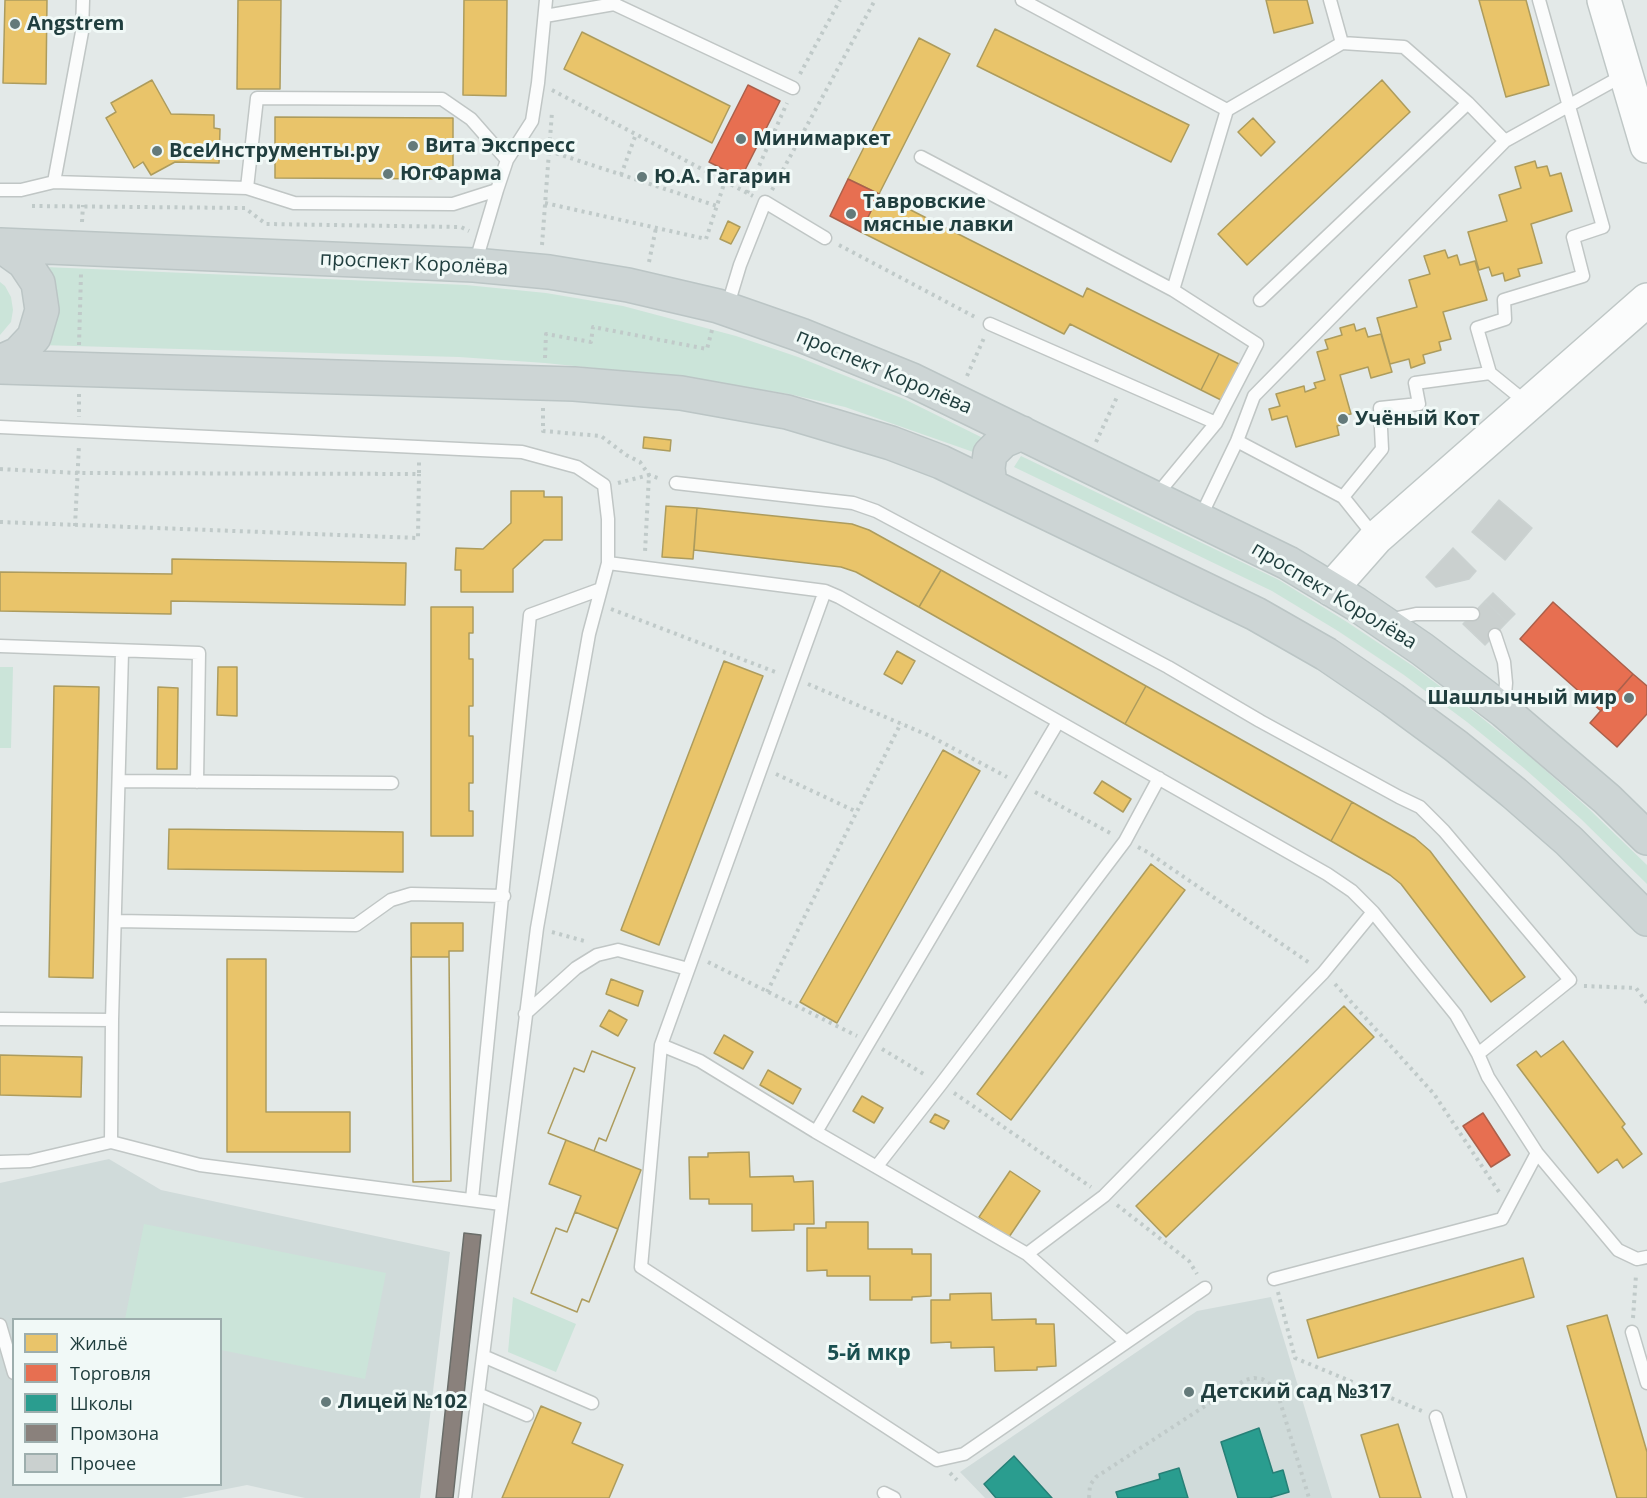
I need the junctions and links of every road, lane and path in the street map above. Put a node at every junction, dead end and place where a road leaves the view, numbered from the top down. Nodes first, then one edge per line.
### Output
1 (83, 0) edge
2 (546, 0) edge
3 (840, 0) edge
4 (875, 0) edge
5 (1022, 0) edge
6 (1330, 0) edge
7 (1539, 0) edge
8 (1604, 0) edge
9 (545, 16) junction
10 (1342, 43) junction
11 (1626, 74) junction
12 (538, 83) junction
13 (793, 88) junction
14 (554, 91) junction
15 (1468, 103) junction
16 (1568, 105) junction
17 (1227, 110) junction
18 (636, 134) junction
19 (1505, 141) junction
20 (1647, 146) edge
21 (549, 151) junction
22 (921, 157) dead end
23 (507, 160) junction
24 (621, 175) junction
25 (725, 181) junction
26 (54, 182) junction
27 (247, 188) junction
28 (0, 190) edge
29 (497, 190) junction
30 (747, 193) junction
31 (765, 202) junction
32 (545, 203) junction
33 (24, 206) dead end
34 (717, 206) junction
35 (656, 228) junction
36 (825, 237) joint
37 (0, 245) edge
38 (541, 249) dead end
39 (479, 252) junction
40 (648, 268) dead end
41 (1173, 290) junction
42 (1260, 300) dead end
43 (1647, 300) edge
44 (727, 310) junction
45 (990, 324) junction
46 (0, 362) edge
47 (0, 367) edge
48 (78, 370) junction
49 (1490, 373) junction
50 (967, 376) dead end
51 (1124, 383) junction
52 (1527, 404) junction
53 (1216, 423) junction
54 (0, 427) edge
55 (79, 432) junction
56 (1022, 433) junction
57 (1237, 441) junction
58 (1096, 442) dead end
59 (419, 447) junction
60 (0, 469) edge
61 (77, 473) junction
62 (419, 474) junction
63 (676, 483) dead end
64 (604, 485) junction
65 (990, 485) junction
66 (1343, 497) junction
67 (1157, 498) junction
68 (1199, 519) junction
69 (0, 522) edge
70 (75, 526) junction
71 (1376, 538) junction
72 (608, 563) junction
73 (645, 568) junction
74 (601, 589) junction
75 (1331, 589) junction
76 (825, 591) junction
77 (597, 604) junction
78 (1473, 614) dead end
79 (1382, 622) junction
80 (1495, 635) dead end
81 (0, 645) edge
82 (122, 652) junction
83 (793, 679) junction
84 (1504, 711) junction
85 (1058, 722) junction
86 (901, 723) junction
87 (761, 768) junction
88 (1158, 778) junction
89 (119, 781) junction
90 (197, 782) junction
91 (392, 783) dead end
92 (1021, 784) junction
93 (857, 812) junction
94 (1647, 838) edge
95 (1125, 841) junction
96 (504, 896) junction
97 (1373, 912) junction
98 (1647, 919) edge
99 (116, 921) junction
100 (537, 928) junction
101 (618, 950) junction
102 (693, 955) junction
103 (688, 969) junction
104 (1323, 973) junction
105 (1570, 980) junction
106 (767, 992) junction
107 (1647, 1003) edge
108 (525, 1014) junction
109 (0, 1019) edge
110 (112, 1020) junction
111 (869, 1042) junction
112 (661, 1044) junction
113 (1478, 1054) junction
114 (941, 1084) junction
115 (816, 1132) junction
116 (111, 1142) junction
117 (1537, 1153) junction
118 (0, 1162) edge
119 (877, 1166) junction
120 (1104, 1196) junction
121 (472, 1199) junction
122 (501, 1204) junction
123 (1509, 1206) junction
124 (1027, 1254) junction
125 (1642, 1258) edge
126 (1274, 1279) joint
127 (1205, 1288) joint
128 (0, 1325) edge
129 (1632, 1332) joint
130 (1126, 1342) junction
131 (483, 1356) junction
132 (12, 1366) edge
133 (1647, 1383) edge
134 (478, 1394) junction
135 (592, 1402) dead end
136 (526, 1415) dead end
137 (1436, 1417) joint
138 (465, 1498) edge
139 (1089, 1498) edge
140 (1309, 1498) edge
141 (1460, 1498) edge

1 - 26 lane
2 - 9 lane
3 - 13 path
4 - 31 path
5 - 17 lane
6 - 10 lane
7 - 16 lane
8 - 11 street
9 - 12 lane
9 - 13 lane
10 - 15 lane
10 - 17 lane
11 - 16 lane
11 - 20 street
12 - 14 path
12 - 23 lane
13 - 30 path
14 - 18 path
14 - 21 path
15 - 19 lane
15 - 42 lane
16 - 19 lane
16 - 49 lane
17 - 41 lane
18 - 24 path
18 - 25 path
19 - 57 lane
21 - 24 path
21 - 32 path
22 - 41 lane
23 - 27 lane
23 - 29 lane
24 - 34 path
25 - 30 path
25 - 34 path
26 - 27 lane
26 - 28 lane
27 - 29 lane
29 - 39 lane
30 - 31 path
31 - 36 lane
31 - 44 lane
32 - 35 path
32 - 38 path
33 - 39 path
34 - 35 path
35 - 40 path
36 - 45 path
37 - 39 main road, проспект Королёва
37 - 46 main road
39 - 44 main road, проспект Королёва
41 - 53 lane
43 - 52 street
44 - 56 main road, проспект Королёва
45 - 50 path
45 - 51 lane
47 - 48 main road
48 - 55 path
48 - 65 main road
49 - 52 lane
49 - 66 lane
51 - 53 lane
51 - 58 path
52 - 71 street
53 - 67 lane
54 - 55 lane
55 - 59 lane
55 - 61 path
56 - 65 main road
56 - 67 main road, проспект Королёва
57 - 66 lane
57 - 68 lane
59 - 62 path
59 - 64 lane
60 - 61 path
61 - 62 path
61 - 70 path
62 - 70 path
63 - 105 lane
64 - 72 lane
64 - 73 path
65 - 98 main road
66 - 71 lane
67 - 68 main road, проспект Королёва
68 - 75 main road, проспект Королёва
69 - 70 path
71 - 75 street
72 - 73 lane
72 - 74 lane
73 - 76 lane
74 - 77 lane
74 - 96 lane
75 - 79 main road, проспект Королёва
76 - 83 lane
76 - 85 lane
77 - 83 path
77 - 100 lane
78 - 79 lane
79 - 84 main road, проспект Королёва
80 - 84 lane
81 - 82 lane
82 - 89 lane
82 - 90 lane
83 - 86 path
83 - 87 lane
84 - 94 main road, проспект Королёва
85 - 88 lane
85 - 92 lane
86 - 92 path
86 - 93 path
87 - 93 path
87 - 102 lane
88 - 95 lane
88 - 97 lane
89 - 90 lane
89 - 99 lane
90 - 91 lane
92 - 95 path
92 - 111 lane
93 - 106 path
95 - 104 path
95 - 114 lane
96 - 99 lane
96 - 121 lane
97 - 104 lane
97 - 113 lane
99 - 110 lane
100 - 101 path
100 - 108 lane
101 - 103 lane
101 - 108 lane
102 - 103 lane
102 - 106 path
103 - 112 lane
104 - 120 lane
104 - 123 path
105 - 107 path
105 - 113 lane
106 - 111 path
108 - 122 lane
109 - 110 lane
110 - 116 lane
111 - 114 path
111 - 115 lane
112 - 115 lane
112 - 130 lane
113 - 117 lane
114 - 119 lane
114 - 120 path
115 - 119 lane
116 - 118 lane
116 - 121 lane
117 - 123 lane
117 - 125 lane
119 - 124 lane
120 - 124 lane
120 - 127 path
121 - 122 lane
122 - 131 lane
123 - 126 lane
124 - 130 lane
125 - 129 path
126 - 137 path
127 - 130 lane
128 - 132 lane
129 - 133 lane
131 - 134 lane
131 - 135 lane
134 - 136 lane
134 - 138 lane
137 - 141 lane
139 - 140 path

